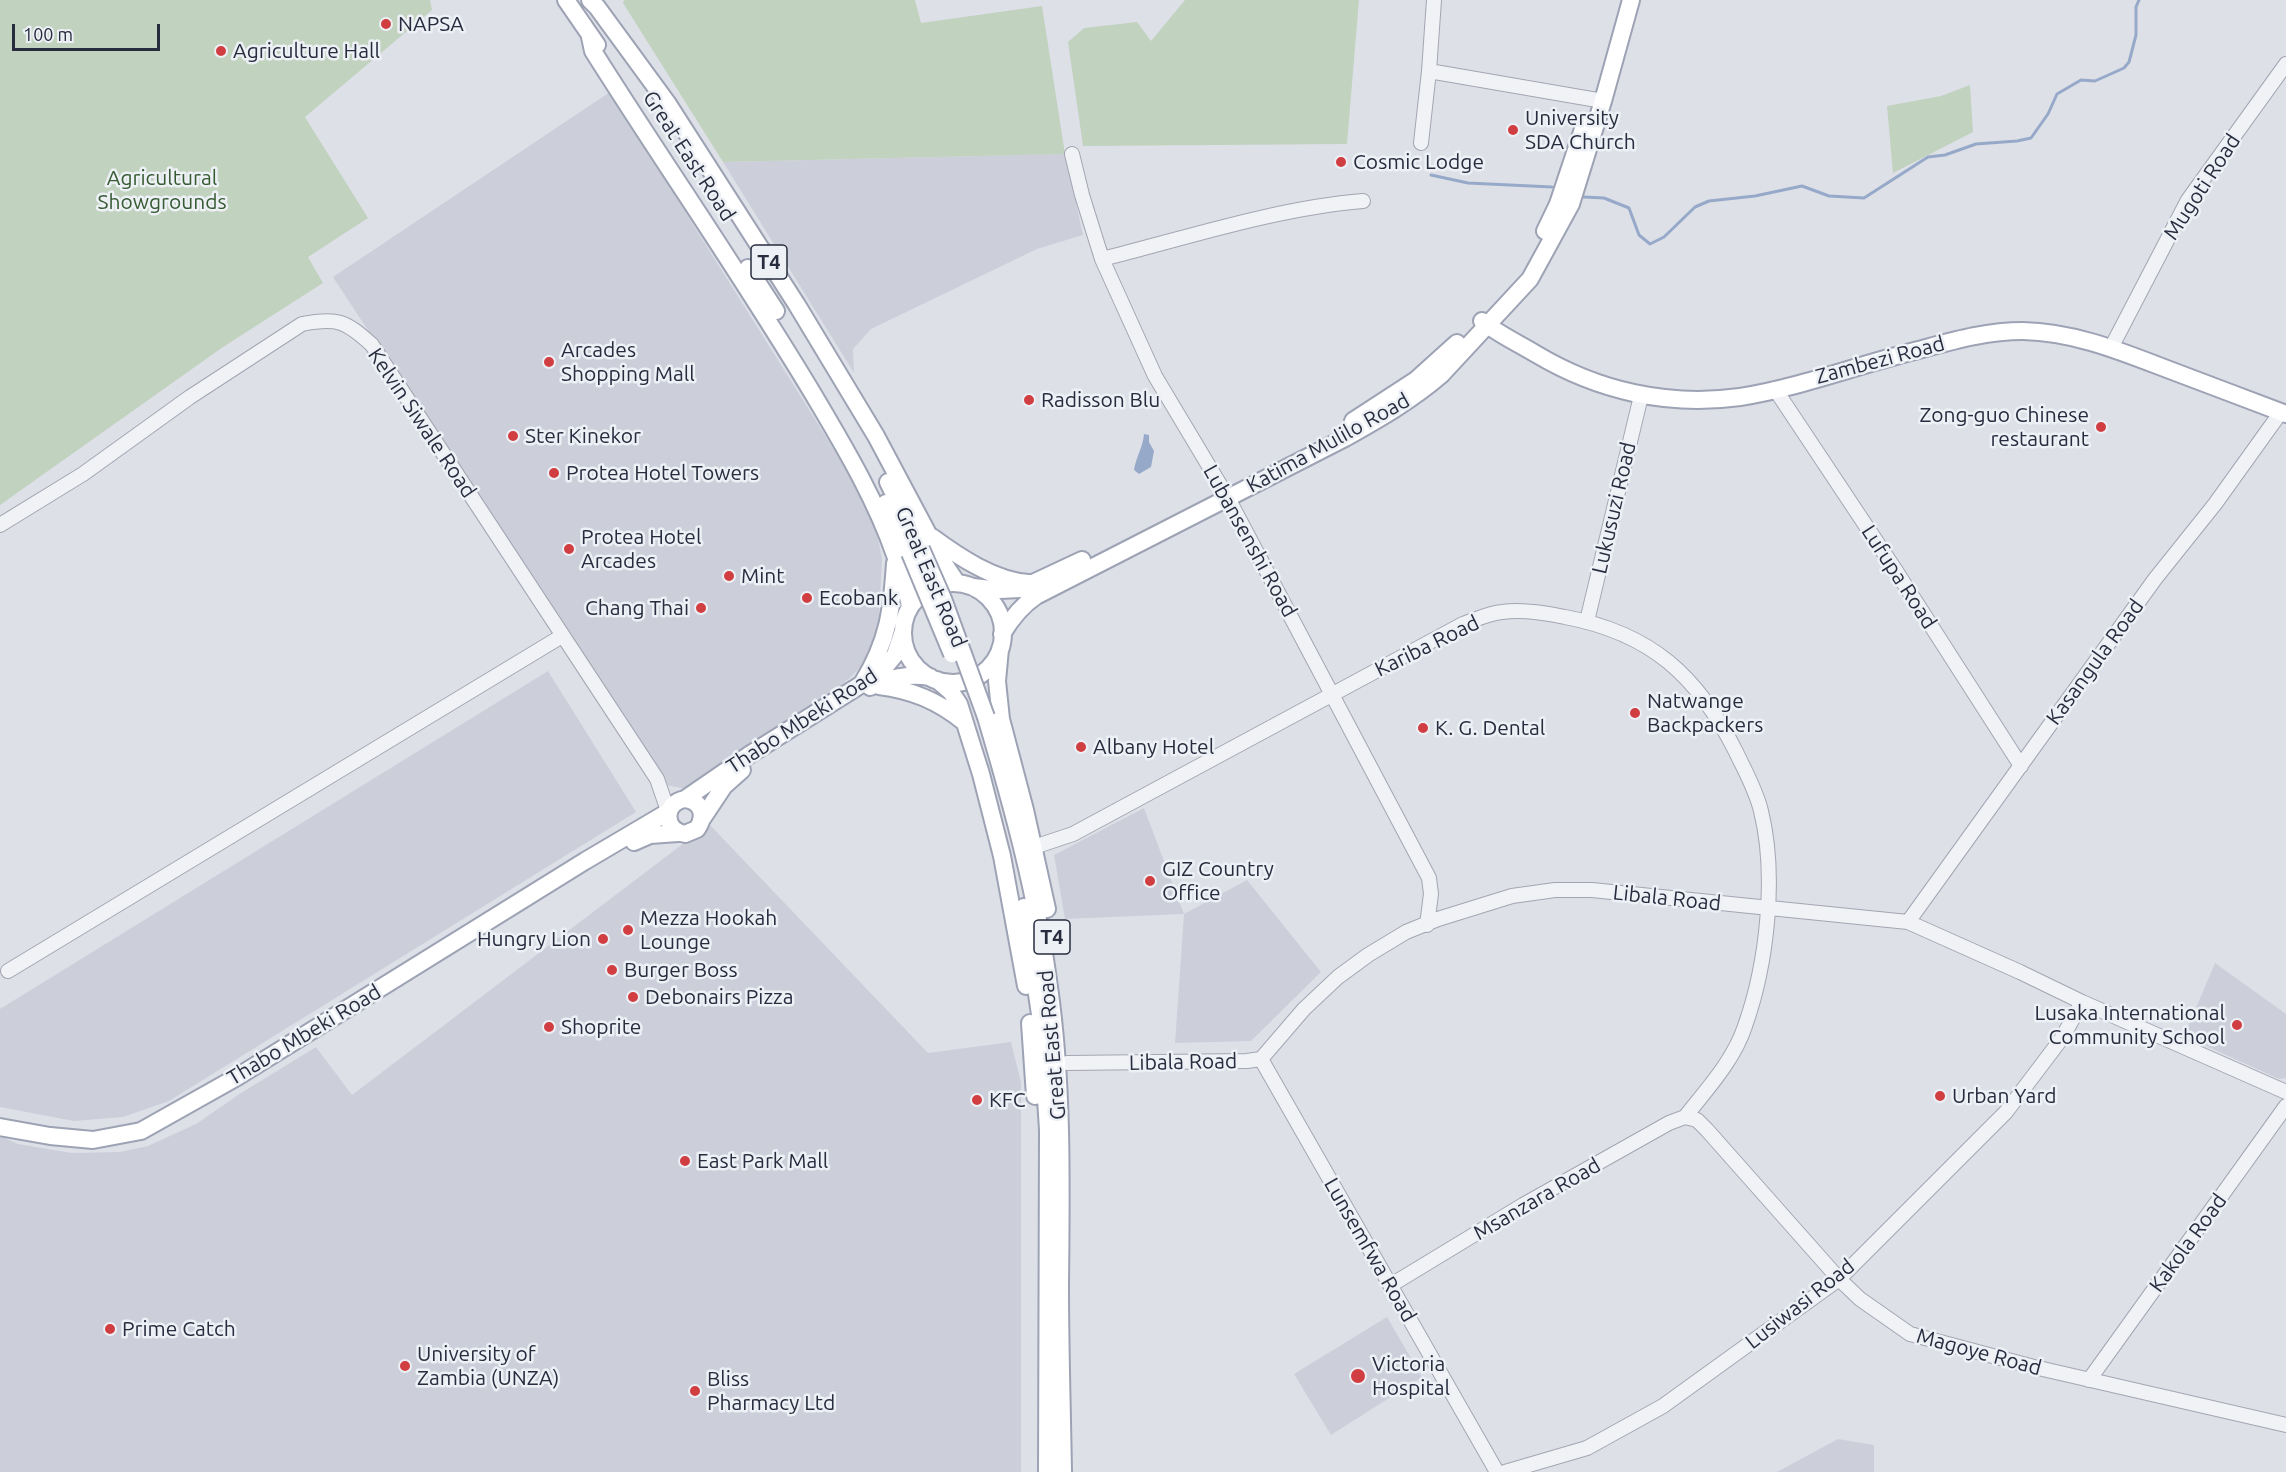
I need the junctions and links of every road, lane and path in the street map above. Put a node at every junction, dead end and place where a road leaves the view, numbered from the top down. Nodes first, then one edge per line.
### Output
1 (566, 0) edge
2 (589, 0) edge
3 (1434, 0) edge
4 (1620, 0) edge
5 (1630, 0) edge
6 (2286, 64) edge
7 (1429, 71) junction
8 (1598, 100) junction
9 (1421, 143) dead end
10 (1072, 154) dead end
11 (1363, 201) dead end
12 (1102, 259) junction
13 (1484, 323) junction
14 (2111, 348) junction
15 (1775, 389) junction
16 (1641, 396) junction
17 (2284, 410) edge
18 (1225, 493) junction
19 (0, 525) edge
20 (914, 549) junction
21 (1033, 584) junction
22 (965, 585) junction
23 (910, 607) junction
24 (1587, 621) junction
25 (903, 631) junction
26 (562, 636) junction
27 (1001, 642) junction
28 (933, 679) junction
29 (868, 684) junction
30 (1332, 693) junction
31 (976, 720) junction
32 (2021, 765) junction
33 (657, 779) junction
34 (683, 799) junction
35 (668, 811) junction
36 (702, 819) junction
37 (678, 832) junction
38 (1034, 847) junction
39 (585, 861) junction
40 (1767, 909) junction
41 (1908, 922) junction
42 (1427, 925) junction
43 (8, 971) dead end
44 (2082, 1002) junction
45 (1261, 1059) junction
46 (1067, 1063) junction
47 (2286, 1092) edge
48 (2286, 1106) edge
49 (1685, 1117) junction
50 (0, 1127) edge
51 (1054, 1231) junction
52 (1839, 1279) junction
53 (1392, 1285) junction
54 (2090, 1380) junction
55 (2286, 1425) edge
56 (1047, 1472) edge
57 (1063, 1472) edge
58 (1497, 1472) edge
59 (1505, 1472) edge

1 - 20 main road, Great East Road / T4
2 - 20 main road, Great East Road / T4
3 - 7 street
4 - 8 main road, Katima Mulilo Road
5 - 8 main road, Katima Mulilo Road
6 - 14 street, Mugoti Road
7 - 8 street
7 - 9 street
8 - 13 main road, Katima Mulilo Road
10 - 12 street, Lubansenshi Road
11 - 12 street
12 - 18 street, Lubansenshi Road
13 - 16 main road, Zambezi Road
13 - 18 main road, Katima Mulilo Road
14 - 15 main road, Zambezi Road
14 - 17 main road, Zambezi Road
15 - 16 main road, Zambezi Road
15 - 32 street, Lufupa Road
16 - 24 street, Lukusuzi Road
17 - 32 street, Kasangula Road
18 - 21 main road, Katima Mulilo Road
18 - 27 main road, Katima Mulilo Road
18 - 30 street, Lubansenshi Road
19 - 26 street, Kelvin Siwale Road
20 - 21 main road
20 - 22 main road, Great East Road / T4
20 - 23 main road, Great East Road / T4
20 - 29 main road
20 - 31 main road, Great East Road / T4, bridge
21 - 22 main road, Katima Mulilo Road
22 - 23 main road
22 - 27 main road
23 - 25 main road
24 - 30 street, Kariba Road
24 - 40 street, Kariba Road
25 - 28 main road
25 - 29 main road, Thabo Mbeki Road
26 - 33 street, Kelvin Siwale Road
26 - 43 street
27 - 28 main road
27 - 38 main road, Great East Road / T4
28 - 29 main road, Thabo Mbeki Road
28 - 31 main road, Great East Road / T4
29 - 31 main road
29 - 34 main road, Thabo Mbeki Road
29 - 36 main road, Thabo Mbeki Road
30 - 38 street, Kariba Road
30 - 42 street, Lubansenshi Road
31 - 51 main road, Great East Road / T4
32 - 41 street, Kasangula Road
33 - 34 street, Kelvin Siwale Road
33 - 35 street, Kelvin Siwale Road
34 - 35 main road, Thabo Mbeki Road
34 - 36 main road
35 - 37 main road
35 - 39 main road, Thabo Mbeki Road
36 - 37 main road, Thabo Mbeki Road
37 - 39 main road, Thabo Mbeki Road
38 - 46 main road, Great East Road / T4
39 - 50 main road, Thabo Mbeki Road
40 - 41 street, Libala Road
40 - 42 street, Libala Road
40 - 49 street, Kariba Road
41 - 44 street, Libala Road
42 - 45 street, Libala Road
44 - 47 street, Libala Road
44 - 52 street, Lusiwasi Road
45 - 46 street, Libala Road
45 - 53 street, Lunsemfwa Road
46 - 51 main road, Great East Road / T4
48 - 54 street, Kakola Road
49 - 52 street, Magoye Road
49 - 53 street, Msanzara Road
51 - 56 main road, Great East Road / T4
51 - 57 main road, Great East Road / T4
52 - 54 street, Magoye Road
52 - 59 street, Lusiwasi Road
53 - 58 street, Lunsemfwa Road
54 - 55 street, Magoye Road

